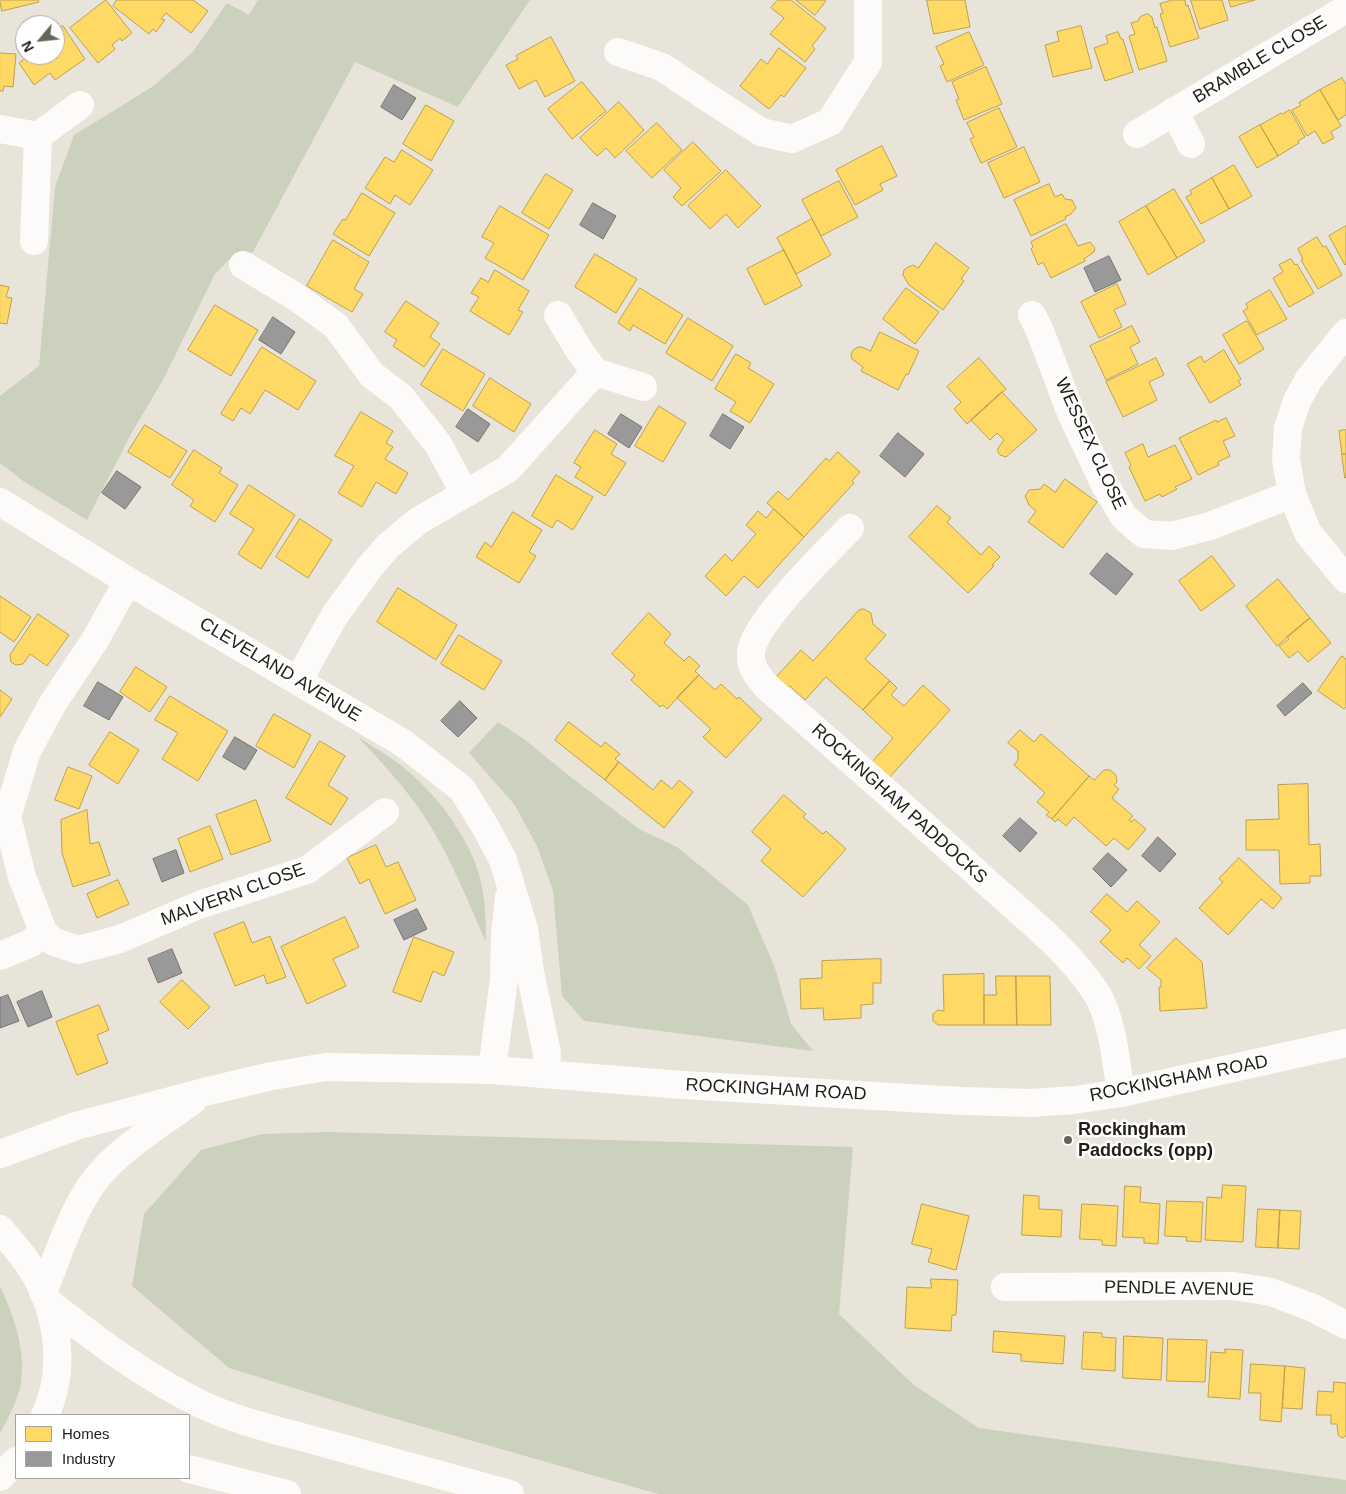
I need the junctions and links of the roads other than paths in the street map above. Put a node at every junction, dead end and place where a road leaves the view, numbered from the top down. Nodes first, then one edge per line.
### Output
1 (868, 0) edge
2 (1346, 9) edge
3 (618, 52) dead end
4 (80, 105) dead end
5 (1174, 112) junction
6 (0, 129) edge
7 (1138, 134) dead end
8 (38, 136) junction
9 (1192, 144) dead end
10 (34, 241) dead end
11 (243, 265) dead end
12 (558, 315) dead end
13 (1032, 315) dead end
14 (1346, 333) edge
15 (595, 372) junction
16 (643, 387) dead end
17 (465, 494) junction
18 (1292, 494) junction
19 (0, 502) edge
20 (850, 528) dead end
21 (1346, 580) edge
22 (128, 581) junction
23 (298, 681) junction
24 (385, 812) dead end
25 (4, 816) edge
26 (510, 886) junction
27 (44, 931) junction
28 (0, 956) edge
29 (1346, 1043) edge
30 (492, 1070) junction
31 (546, 1074) junction
32 (204, 1092) junction
33 (1121, 1093) junction
34 (0, 1154) edge
35 (0, 1229) edge
36 (1005, 1287) dead end
37 (45, 1297) junction
38 (1346, 1326) edge
39 (45, 1414) edge
40 (15, 1462) edge
41 (190, 1469) edge
42 (15, 1471) edge
43 (0, 1477) edge
44 (288, 1494) edge
45 (510, 1494) edge

1 - 3 main road
2 - 5 main road, BRAMBLE CLOSE
4 - 8 main road
5 - 7 main road, BRAMBLE CLOSE
5 - 9 main road, BRAMBLE CLOSE
6 - 8 main road
8 - 10 main road
11 - 17 main road
12 - 15 main road
13 - 18 main road, WESSEX CLOSE
14 - 18 main road
15 - 16 main road
15 - 17 main road
17 - 23 main road
18 - 21 main road
19 - 22 main road, CLEVELAND AVENUE
20 - 33 main road, ROCKINGHAM PADDOCKS
22 - 23 main road, CLEVELAND AVENUE
22 - 25 main road
23 - 26 main road, CLEVELAND AVENUE
24 - 27 main road, MALVERN CLOSE
25 - 27 main road
26 - 30 main road, CLEVELAND AVENUE
26 - 31 main road, CLEVELAND AVENUE
27 - 28 main road
29 - 33 main road, ROCKINGHAM ROAD
30 - 31 main road, ROCKINGHAM ROAD
30 - 32 main road, ROCKINGHAM ROAD
31 - 33 main road, ROCKINGHAM ROAD
32 - 34 main road, ROCKINGHAM ROAD
32 - 37 main road, ROCKINGHAM ROAD
35 - 37 main road
36 - 38 main road, PENDLE AVENUE
37 - 39 main road
37 - 45 main road
40 - 43 main road
41 - 44 main road
42 - 43 main road

